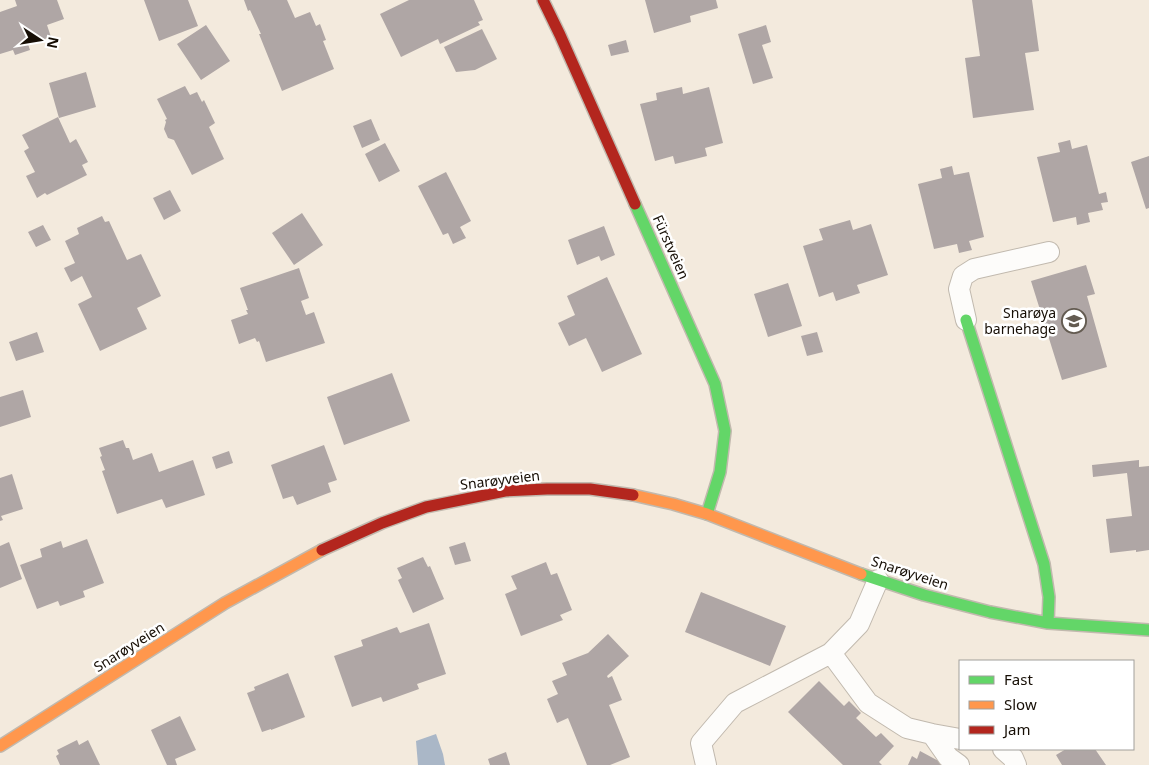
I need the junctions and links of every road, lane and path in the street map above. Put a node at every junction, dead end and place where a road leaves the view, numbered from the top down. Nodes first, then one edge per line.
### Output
1 (543, 0) edge
2 (1049, 252) dead end
3 (966, 320) joint
4 (707, 514) junction
5 (878, 580) junction
6 (1048, 624) junction
7 (1149, 630) edge
8 (831, 653) junction
9 (932, 734) junction
10 (959, 739) edge
11 (0, 746) edge
12 (1004, 750) edge
13 (706, 765) edge
14 (958, 765) edge
15 (1016, 765) edge

1 - 4 street, Fürstveien
2 - 3 lane
3 - 6 street
4 - 5 street, Snarøyveien
4 - 11 street, Snarøyveien
5 - 6 street, Snarøyveien
5 - 8 lane
6 - 7 street, Snarøyveien
8 - 9 lane
8 - 13 lane
9 - 10 lane
9 - 14 lane
12 - 15 lane

